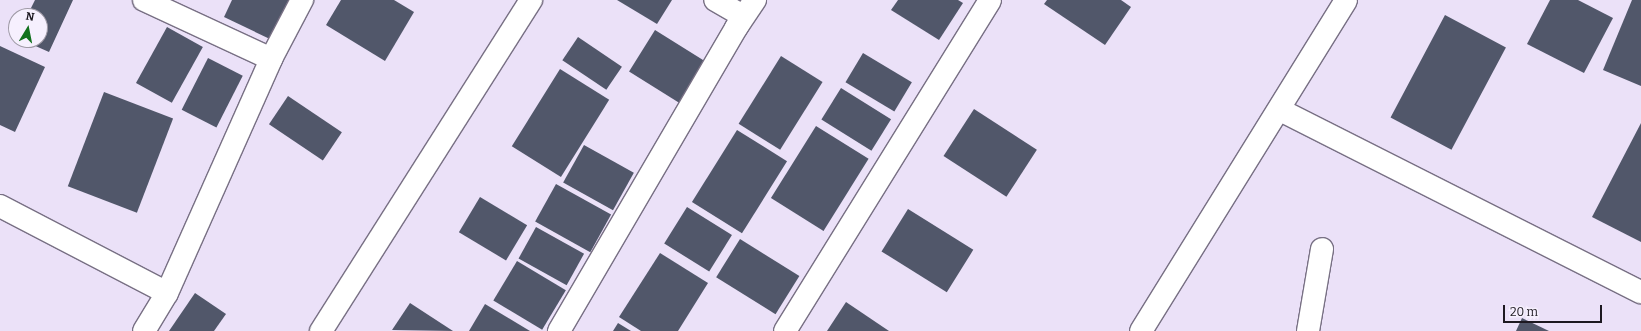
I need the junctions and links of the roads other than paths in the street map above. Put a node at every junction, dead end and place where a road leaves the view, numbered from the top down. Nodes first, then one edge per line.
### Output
1 (144, 0) edge
2 (302, 0) edge
3 (531, 0) edge
4 (715, 0) edge
5 (755, 0) edge
6 (990, 0) edge
7 (1346, 0) edge
8 (725, 44) junction
9 (271, 59) junction
10 (1280, 110) junction
11 (0, 206) edge
12 (1322, 248) dead end
13 (1641, 292) edge
14 (167, 294) junction
15 (144, 331) edge
16 (321, 331) edge
17 (559, 331) edge
18 (785, 331) edge
19 (1141, 331) edge
20 (1308, 331) edge

1 - 9 street
2 - 9 street
3 - 16 street
4 - 8 street
5 - 8 street
6 - 18 street
7 - 10 street
8 - 17 street
9 - 14 street
10 - 13 street
10 - 19 street
11 - 14 street
12 - 20 street
14 - 15 street

